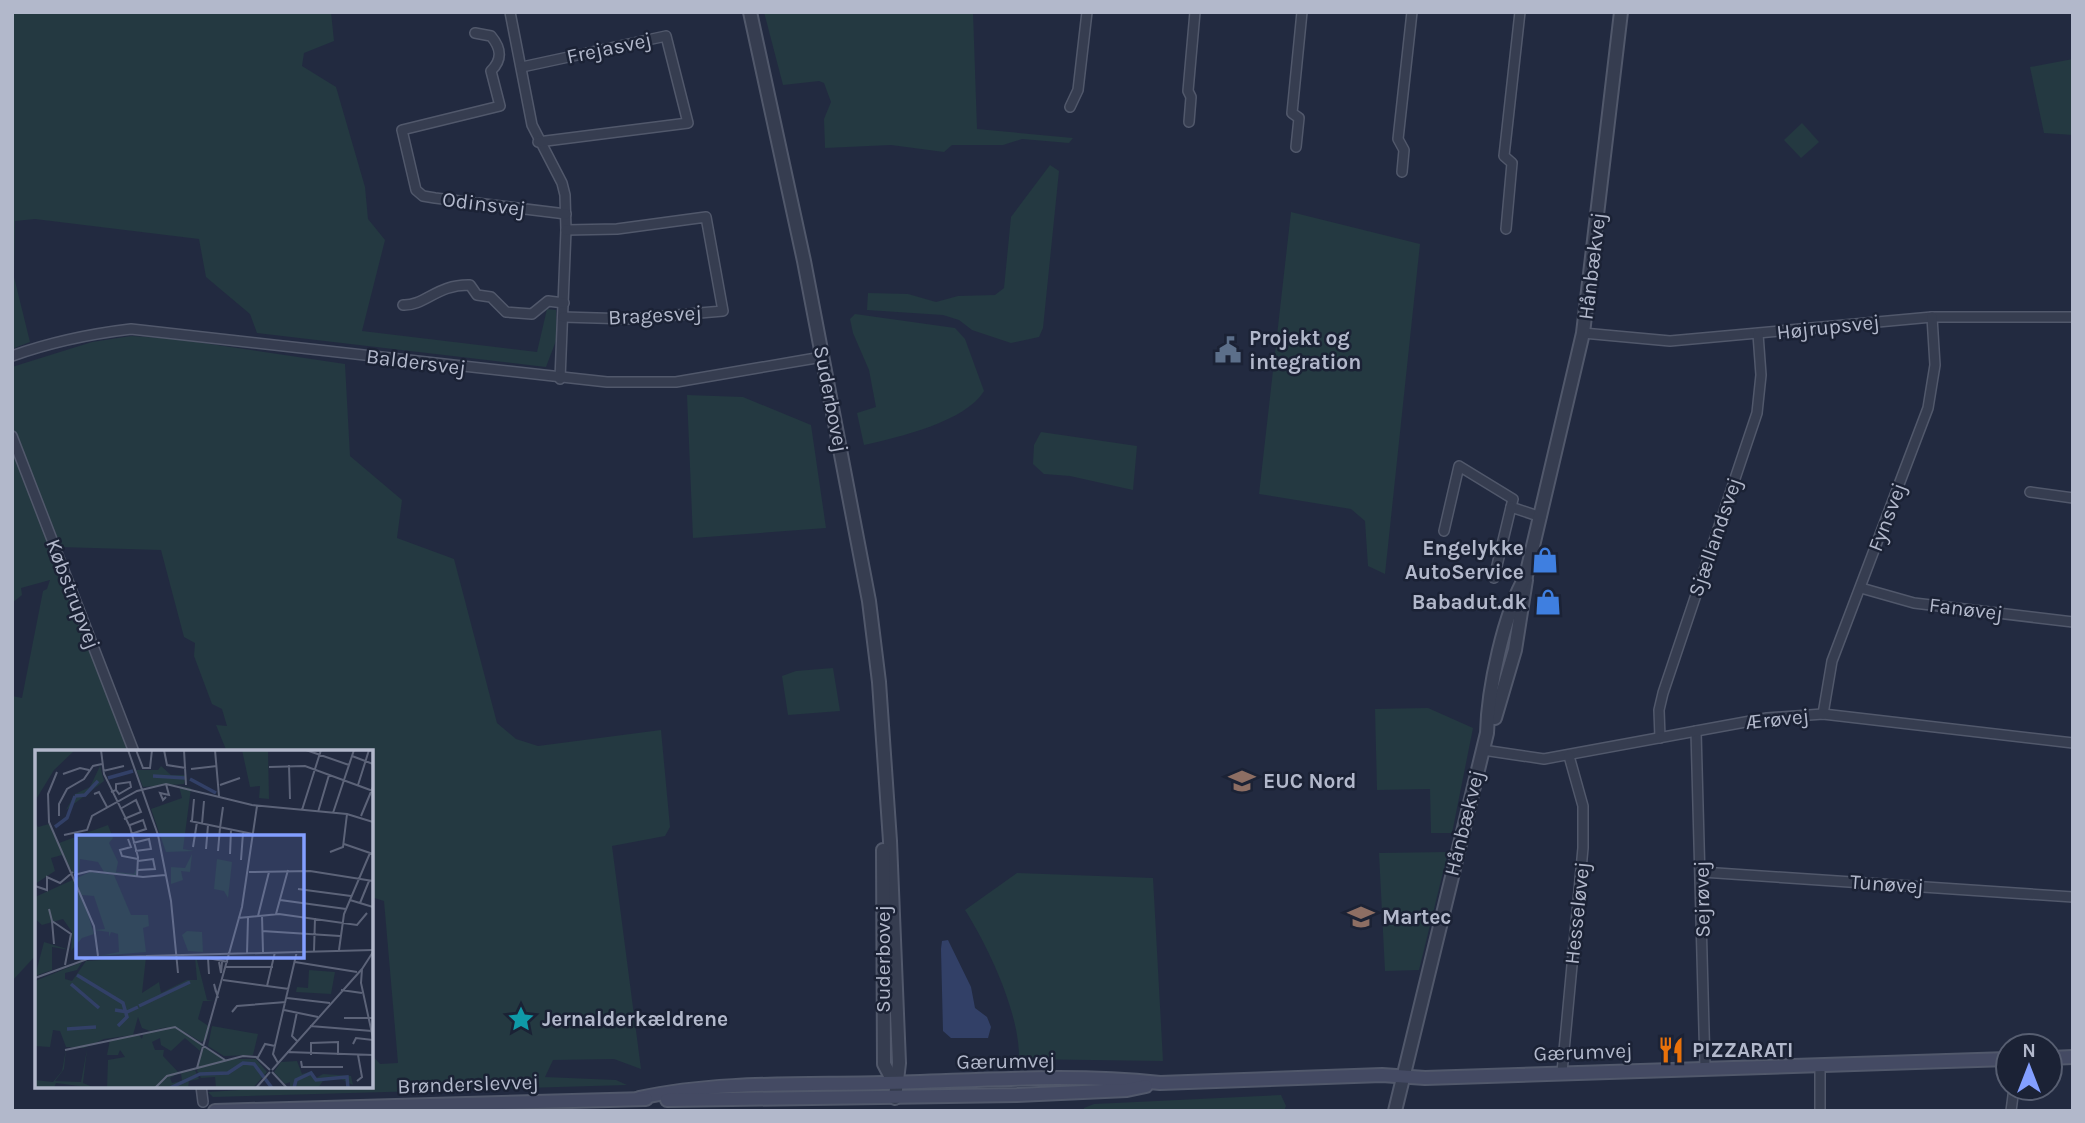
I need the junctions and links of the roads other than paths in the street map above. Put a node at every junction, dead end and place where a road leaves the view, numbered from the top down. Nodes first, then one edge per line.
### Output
1 (510, 12) edge
2 (750, 12) edge
3 (1087, 12) edge
4 (1195, 12) edge
5 (1302, 12) edge
6 (1412, 12) edge
7 (1520, 12) edge
8 (1621, 12) edge
9 (475, 33) dead end
10 (518, 46) junction
11 (499, 50) junction
12 (522, 67) junction
13 (1070, 107) dead end
14 (1189, 122) dead end
15 (538, 142) junction
16 (1296, 147) dead end
17 (1402, 172) dead end
18 (566, 214) junction
19 (1506, 229) dead end
20 (566, 230) junction
21 (564, 303) junction
22 (403, 304) dead end
23 (563, 317) junction
24 (1932, 317) junction
25 (2073, 317) edge
26 (1583, 332) junction
27 (1758, 334) junction
28 (12, 356) edge
29 (822, 356) junction
30 (560, 379) junction
31 (12, 436) edge
32 (2030, 492) dead end
33 (2073, 498) edge
34 (1511, 507) junction
35 (1541, 517) junction
36 (1444, 531) dead end
37 (1494, 578) dead end
38 (1861, 588) junction
39 (2073, 622) edge
40 (1823, 715) junction
41 (1696, 731) junction
42 (1660, 738) junction
43 (2073, 743) edge
44 (133, 750) edge
45 (1483, 750) junction
46 (1569, 756) junction
47 (1702, 872) junction
48 (2073, 897) edge
49 (1994, 1059) edge
50 (1820, 1065) junction
51 (1705, 1067) junction
52 (1562, 1072) junction
53 (1403, 1076) junction
54 (894, 1083) junction
55 (1160, 1083) junction
56 (201, 1088) edge
57 (639, 1098) junction
58 (203, 1102) dead end
59 (895, 1104) edge
60 (215, 1111) edge
61 (1395, 1111) edge
62 (1820, 1111) edge

1 - 10 street
2 - 29 street, Suderbovej
3 - 13 street
4 - 14 street
5 - 16 street
6 - 17 street
7 - 19 street
8 - 26 street, Hånbækvej
9 - 11 street
10 - 11 street
10 - 12 street
11 - 18 street, Odinsvej
12 - 15 street
12 - 15 street, Frejasvej
15 - 18 street
18 - 20 street
20 - 21 street
20 - 23 street, Bragesvej
21 - 22 street
21 - 23 street
23 - 30 street
24 - 25 street, Højrupsvej
24 - 27 street, Højrupsvej
24 - 38 street, Fynsvej
26 - 27 street, Højrupsvej
26 - 35 street, Hånbækvej
27 - 42 street, Sjællandsvej
28 - 30 street, Baldersvej
29 - 30 street, Baldersvej
29 - 54 street, Suderbovej
31 - 44 street, Købstrupvej
32 - 33 street
34 - 35 street
34 - 36 street
34 - 37 street
35 - 45 street, Hånbækvej
38 - 39 street, Fanøvej
38 - 40 street, Fynsvej
40 - 41 street, Ærøvej
40 - 43 street, Ærøvej
41 - 42 street, Ærøvej
41 - 47 street, Sejrøvej
42 - 46 street, Ærøvej
45 - 46 street, Ærøvej
45 - 53 street, Hånbækvej
46 - 52 street, Hesseløvej
47 - 48 street, Tunøvej
47 - 51 street, Sejrøvej
49 - 50 main road, Gærumvej
50 - 51 main road, Gærumvej
50 - 62 street
51 - 52 main road, Gærumvej
52 - 53 main road, Gærumvej
53 - 55 main road, Gærumvej
53 - 61 street, Hånbækvej
54 - 55 main road, Gærumvej
54 - 57 main road, Brønderslevvej
54 - 59 street, Suderbovej
55 - 59 main road, Gærumvej
56 - 58 street
57 - 59 main road, Brønderslevvej
57 - 60 main road, Brønderslevvej

